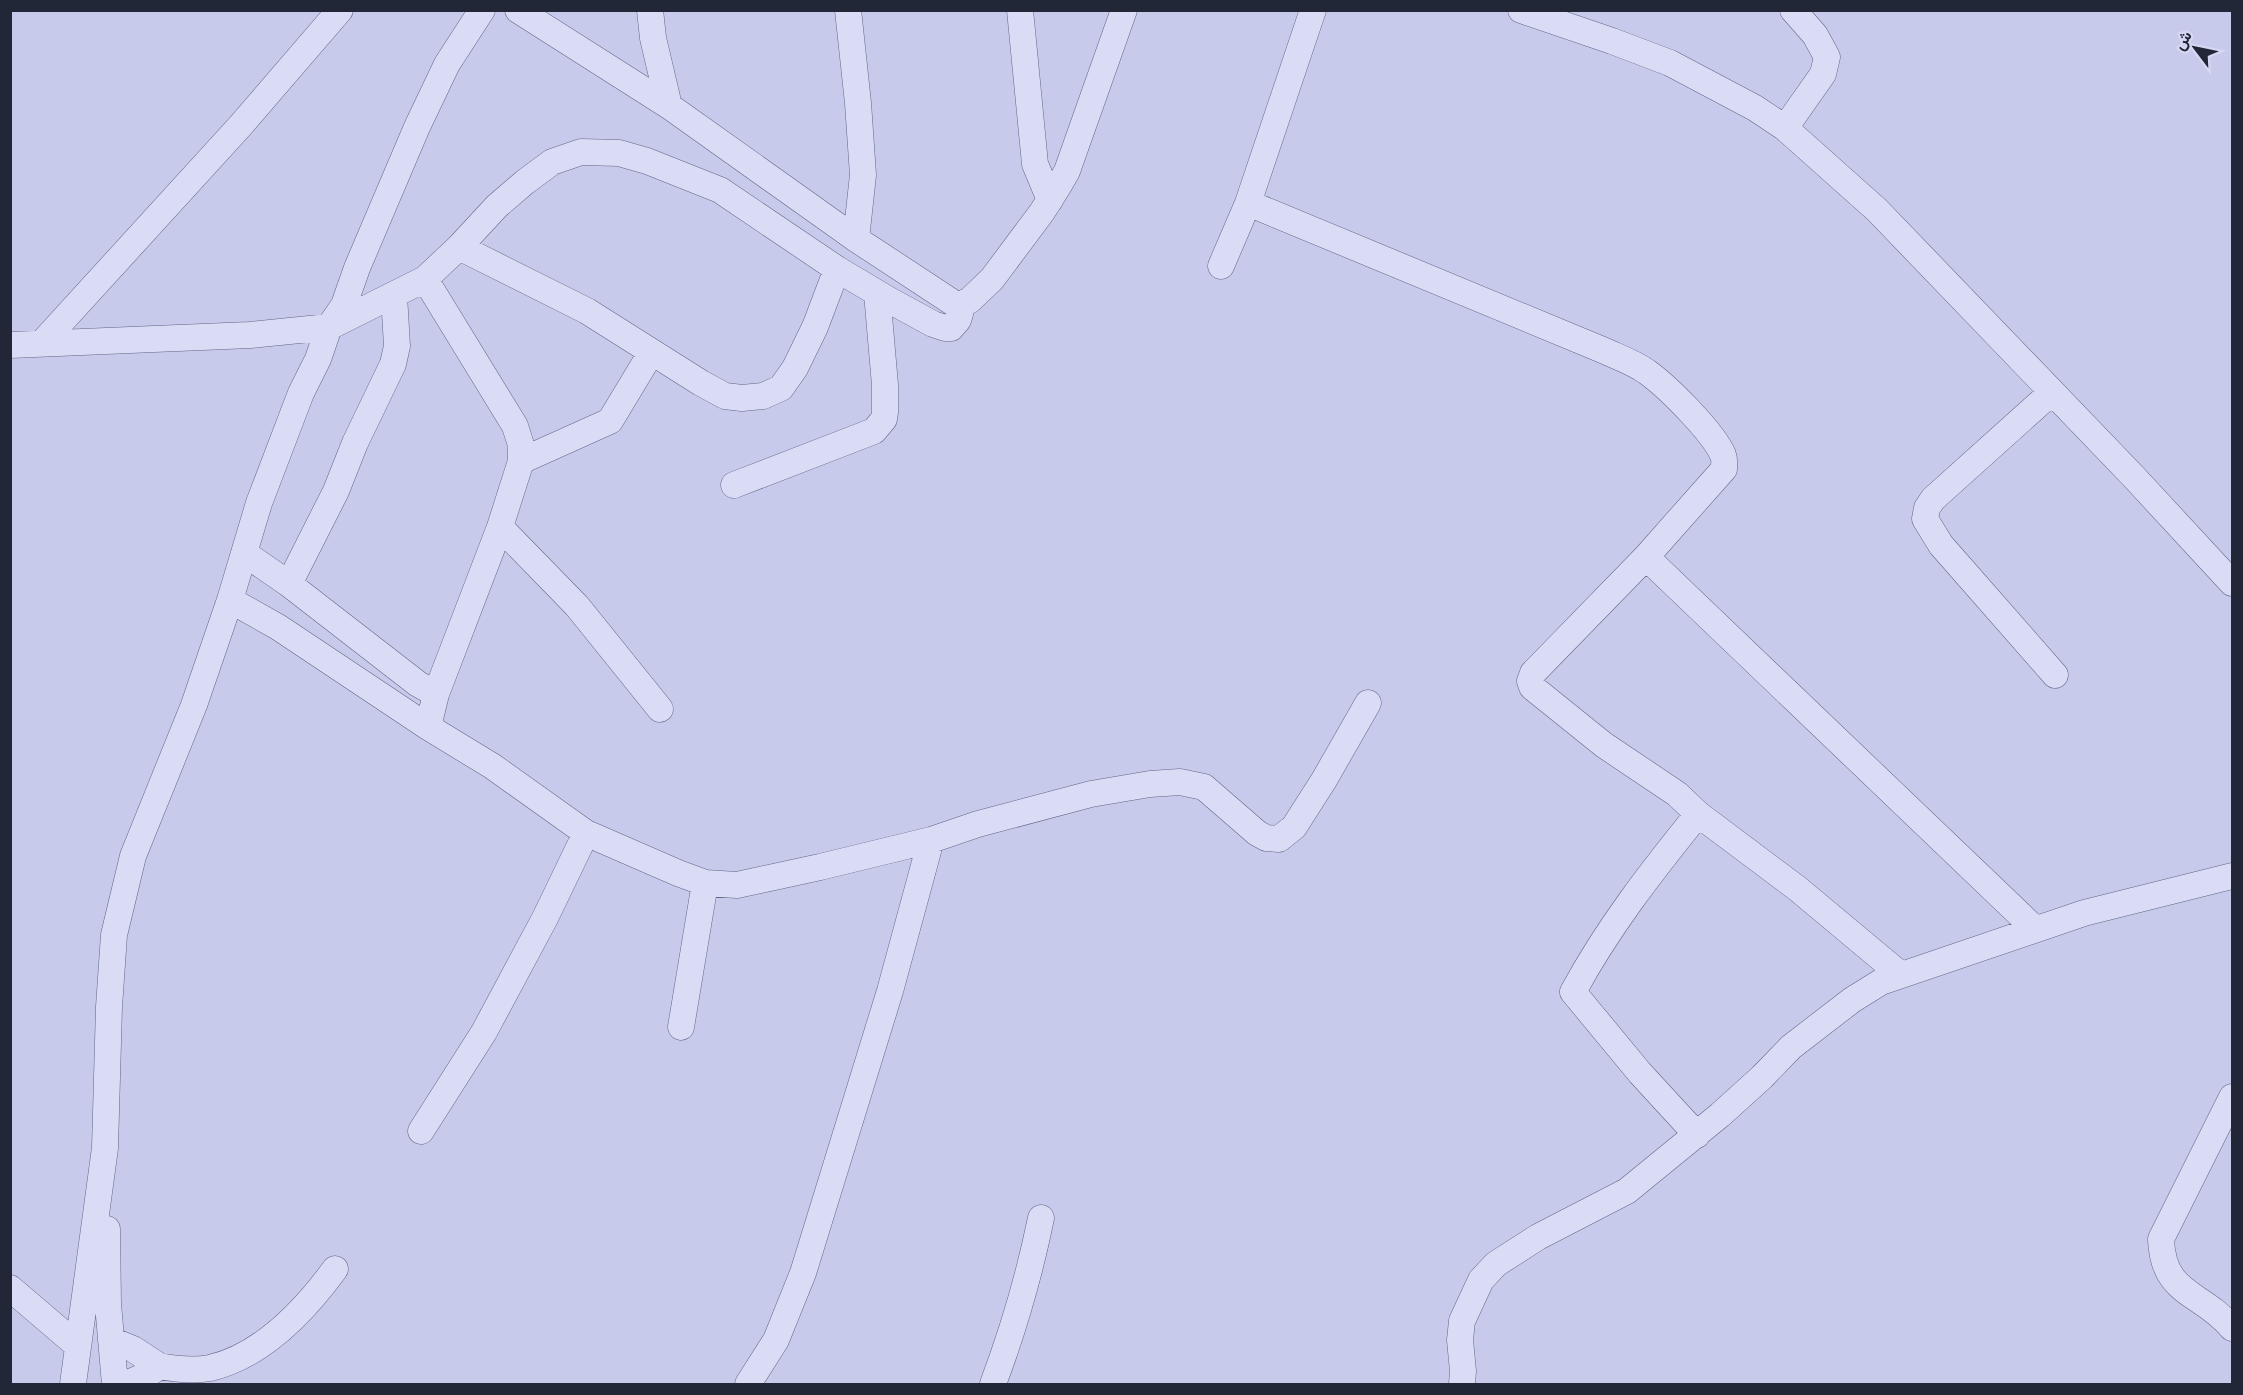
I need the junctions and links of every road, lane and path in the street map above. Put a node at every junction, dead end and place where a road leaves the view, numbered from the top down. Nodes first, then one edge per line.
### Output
1 (340, 10) edge
2 (482, 10) edge
3 (518, 10) edge
4 (650, 10) edge
5 (848, 10) edge
6 (1020, 10) edge
7 (1124, 10) edge
8 (1313, 10) edge
9 (1521, 10) edge
10 (1793, 10) edge
11 (669, 106) junction
12 (1785, 128) junction
13 (1050, 200) junction
14 (1248, 203) junction
15 (856, 239) junction
16 (459, 247) junction
17 (1221, 266) dead end
18 (837, 268) junction
19 (425, 279) junction
20 (877, 293) junction
21 (394, 295) junction
22 (958, 306) junction
23 (329, 327) junction
24 (42, 343) junction
25 (10, 345) edge
26 (651, 353) junction
27 (2052, 392) junction
28 (521, 460) junction
29 (734, 485) dead end
30 (500, 527) junction
31 (244, 553) junction
32 (1646, 557) junction
33 (2232, 583) edge
34 (289, 584) junction
35 (230, 600) junction
36 (2055, 675) dead end
37 (436, 694) junction
38 (1368, 703) dead end
39 (660, 709) dead end
40 (428, 728) junction
41 (1698, 814) junction
42 (586, 833) junction
43 (931, 840) junction
44 (2232, 876) edge
45 (705, 883) junction
46 (2035, 929) junction
47 (1901, 975) junction
48 (681, 1027) dead end
49 (2232, 1097) edge
50 (421, 1131) dead end
51 (1697, 1135) junction
52 (105, 1148) junction
53 (1041, 1218) dead end
54 (335, 1269) dead end
55 (10, 1288) edge
56 (2232, 1328) edge
57 (111, 1340) junction
58 (78, 1346) junction
59 (159, 1366) junction
60 (73, 1384) edge
61 (115, 1384) edge
62 (126, 1384) edge
63 (748, 1384) edge
64 (993, 1384) edge
65 (1462, 1384) edge

1 - 24 street
2 - 23 street
3 - 11 street
4 - 11 street
5 - 15 street
6 - 13 street
7 - 13 street
8 - 14 street
9 - 12 street
10 - 12 street
11 - 15 street
12 - 27 street
13 - 22 street
14 - 17 street
14 - 32 street
15 - 22 street
16 - 18 street
16 - 19 street
16 - 26 street
18 - 20 street
18 - 26 street
19 - 21 street
19 - 28 street
20 - 22 street
20 - 29 street
21 - 23 street
21 - 34 street
23 - 24 street
23 - 31 street
24 - 25 street
26 - 28 street
27 - 33 street
27 - 36 street
28 - 30 street
30 - 37 street
30 - 39 street
31 - 34 street
31 - 35 street
32 - 41 street
32 - 46 street
34 - 37 street
35 - 40 street
35 - 52 street
37 - 40 street
38 - 43 street
40 - 42 street
41 - 47 street
41 - 51 street
42 - 45 street
42 - 50 street
43 - 45 street
43 - 63 street
44 - 46 street
45 - 48 street
46 - 47 street
47 - 51 street
49 - 56 street
51 - 65 street
52 - 57 street
52 - 58 street
53 - 64 street
54 - 59 street
55 - 58 street
57 - 59 street
57 - 61 street
58 - 60 street
59 - 62 street

